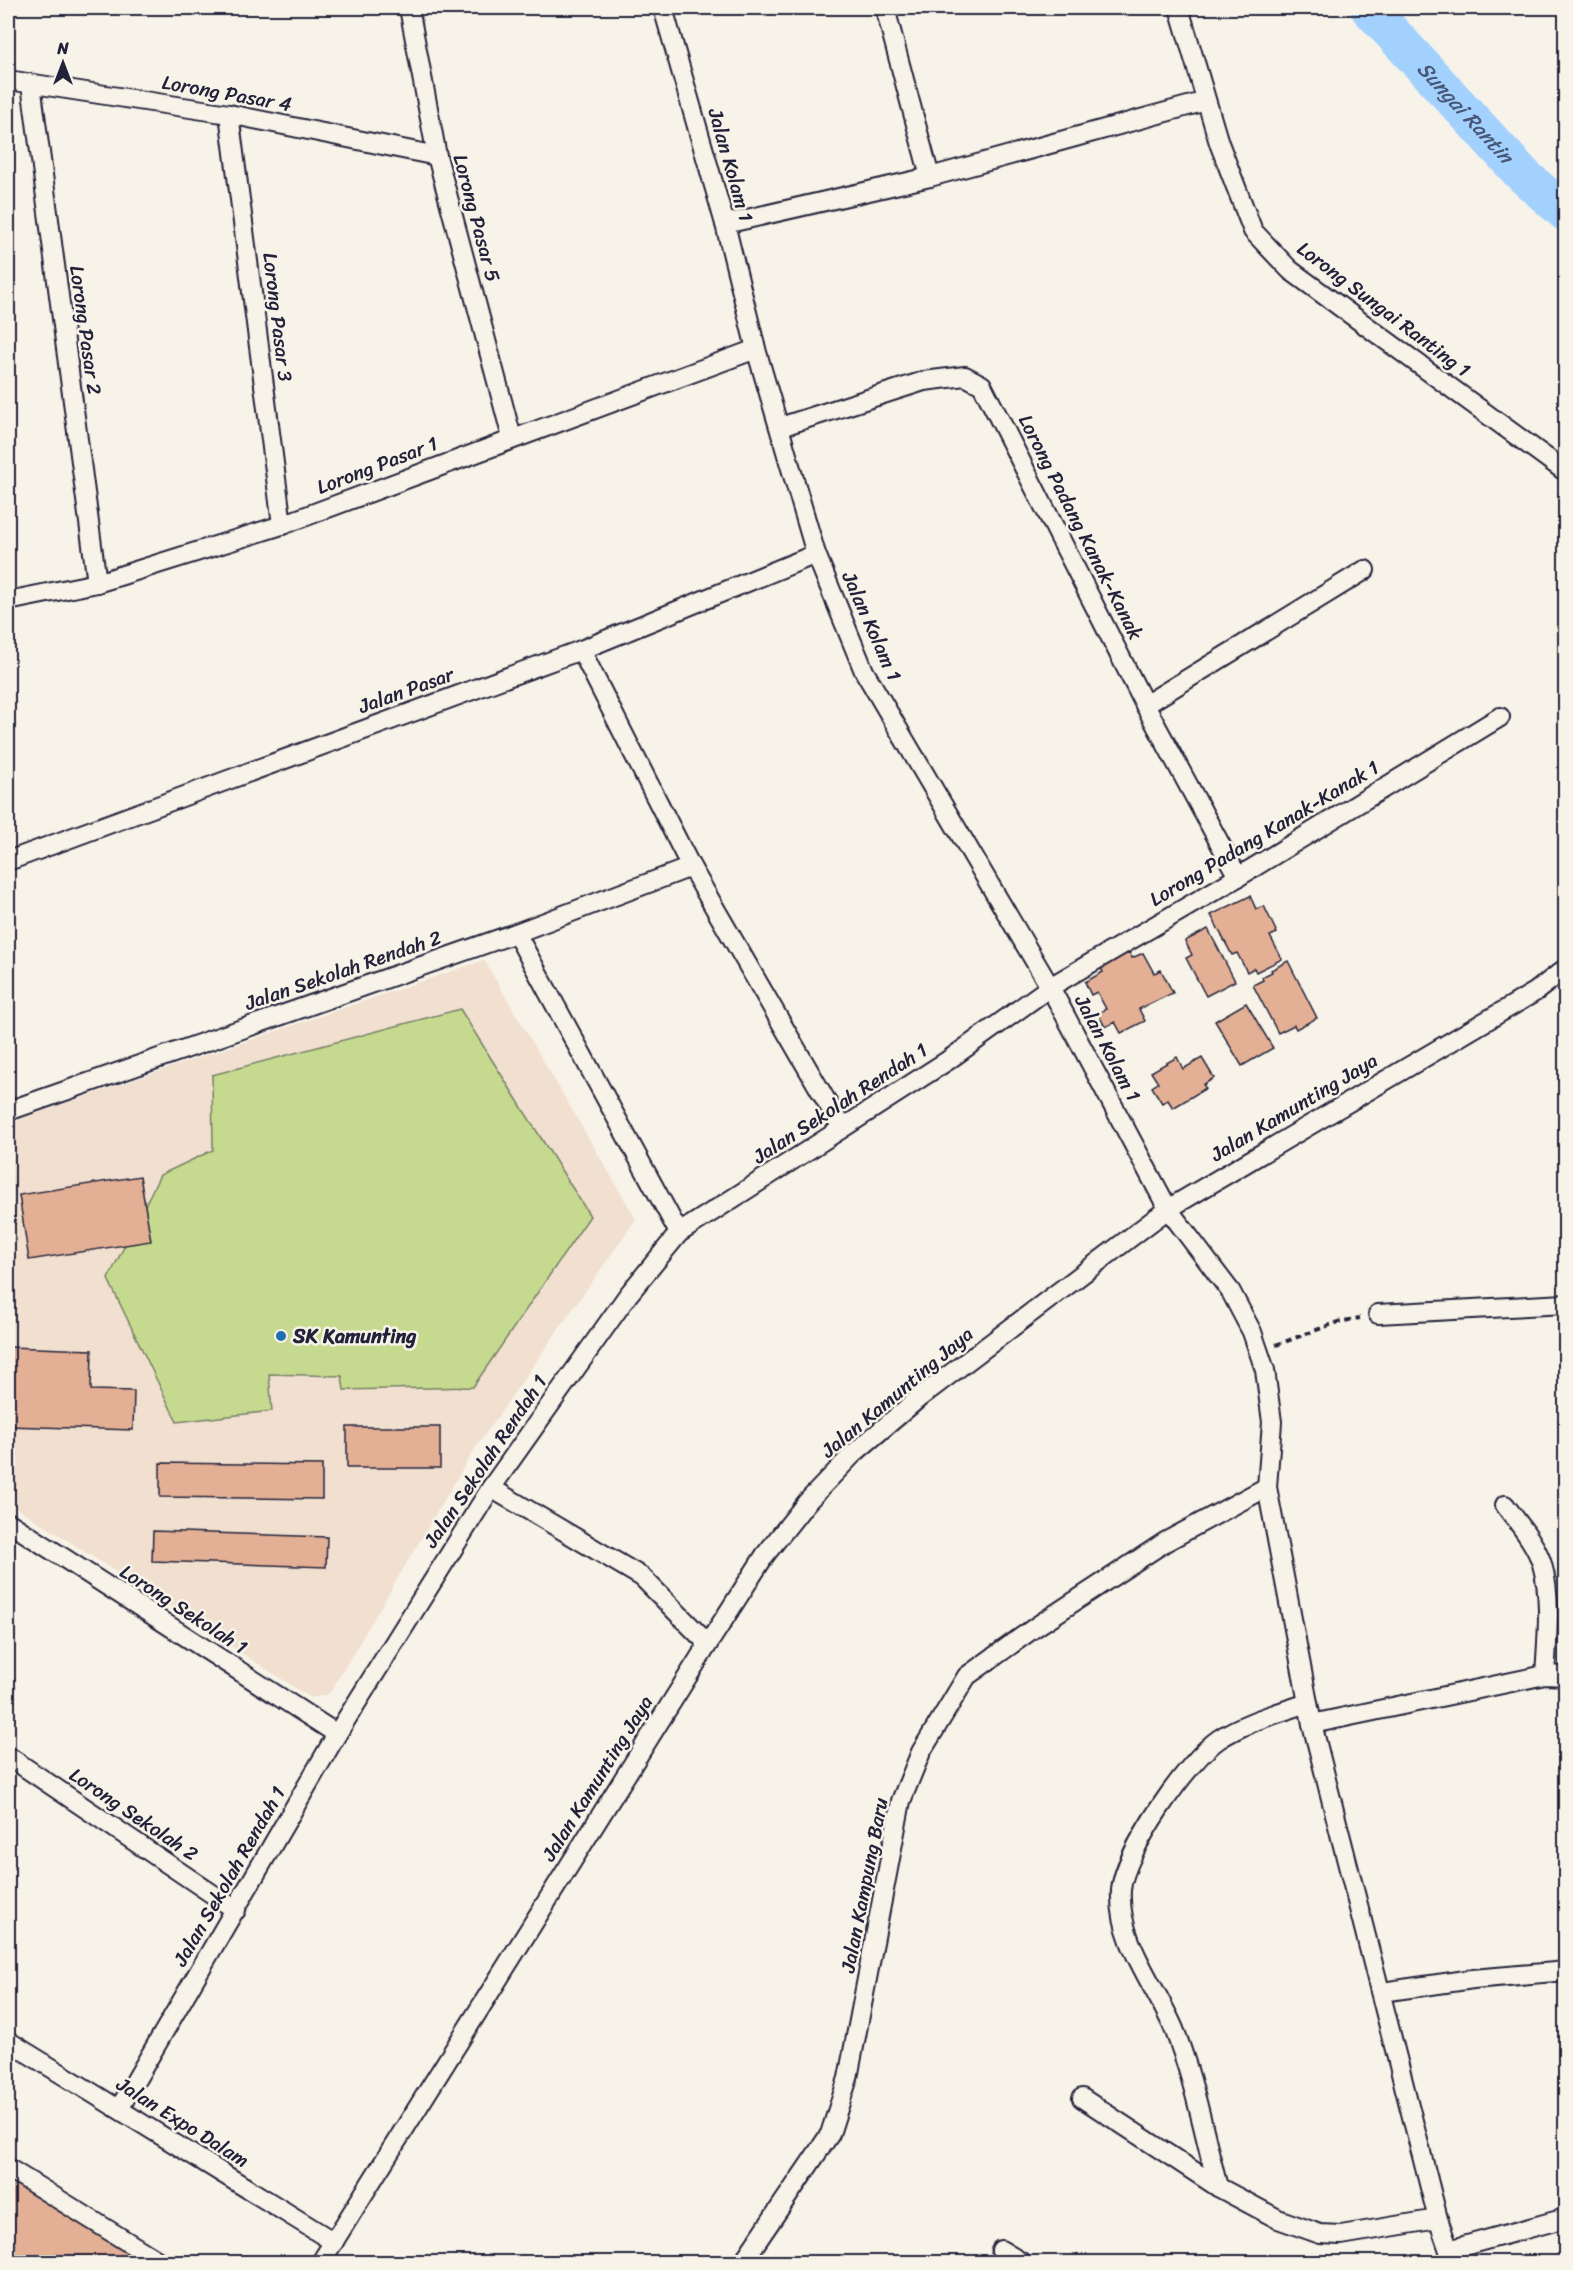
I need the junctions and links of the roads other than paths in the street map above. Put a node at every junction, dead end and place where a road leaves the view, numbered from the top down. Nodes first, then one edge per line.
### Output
1 (410, 8) edge
2 (663, 8) edge
3 (885, 8) edge
4 (1179, 8) edge
5 (8, 80) edge
6 (31, 84) junction
7 (1206, 101) junction
8 (229, 114) junction
9 (436, 156) junction
10 (930, 177) junction
11 (724, 224) junction
12 (756, 349) junction
13 (780, 427) junction
14 (512, 438) junction
15 (1566, 472) edge
16 (282, 525) junction
17 (816, 554) junction
18 (1365, 570) dead end
19 (97, 583) junction
20 (8, 601) edge
21 (581, 650) junction
22 (1145, 705) junction
23 (1500, 717) dead end
24 (8, 861) edge
25 (691, 867) junction
26 (1238, 877) junction
27 (516, 933) junction
28 (1566, 968) edge
29 (1050, 987) junction
30 (8, 1110) edge
31 (842, 1128) junction
32 (1168, 1209) junction
33 (679, 1233) junction
34 (1566, 1304) edge
35 (1378, 1314) road end
36 (1267, 1487) junction
37 (491, 1488) junction
38 (1504, 1505) dead end
39 (8, 1522) edge
40 (708, 1644) junction
41 (1545, 1675) junction
42 (1566, 1676) edge
43 (1308, 1703) junction
44 (1312, 1724) junction
45 (337, 1734) junction
46 (8, 1756) edge
47 (236, 1910) junction
48 (1566, 1971) edge
49 (1382, 1992) junction
50 (8, 2042) edge
51 (1082, 2098) dead end
52 (119, 2109) junction
53 (8, 2168) edge
54 (1218, 2187) junction
55 (1566, 2218) edge
56 (1438, 2219) junction
57 (334, 2242) junction
58 (1001, 2250) dead end
59 (1451, 2256) edge
60 (750, 2260) edge
61 (160, 2262) edge
62 (321, 2262) edge
63 (1021, 2262) edge

1 - 9 street, Lorong Pasar 5
2 - 11 street, Jalan Kolam 1
3 - 10 street
4 - 7 street, Lorong Sungai Ranting 1
5 - 6 street, Lorong Pasar 4
6 - 8 street, Lorong Pasar 4
6 - 19 street, Lorong Pasar 2
7 - 10 street
7 - 15 street, Lorong Sungai Ranting 1
8 - 9 street, Lorong Pasar 4
8 - 16 street, Lorong Pasar 3
9 - 14 street, Lorong Pasar 5
10 - 11 street
11 - 12 street, Jalan Kolam 1
12 - 13 street, Jalan Kolam 1
12 - 14 street, Lorong Pasar 1
13 - 17 street, Jalan Kolam 1
13 - 22 street, Lorong Padang Kanak-Kanak
14 - 16 street, Lorong Pasar 1
16 - 19 street, Lorong Pasar 1
17 - 21 street, Jalan Pasar
17 - 29 street, Jalan Kolam 1
18 - 22 street
19 - 20 street, Lorong Pasar 1
21 - 24 street, Jalan Pasar
21 - 25 street
22 - 26 street, Lorong Padang Kanak-Kanak
23 - 26 street, Lorong Padang Kanak-Kanak 1
25 - 27 street, Jalan Sekolah Rendah 2
25 - 31 street
26 - 29 street, Lorong Padang Kanak-Kanak 1
27 - 30 street, Jalan Sekolah Rendah 2
27 - 33 street
28 - 32 street, Jalan Kamunting Jaya
29 - 31 street, Jalan Sekolah Rendah 1
29 - 32 street, Jalan Kolam 1
31 - 33 street, Jalan Sekolah Rendah 1
32 - 36 street, Jalan Kolam 1
32 - 40 street, Jalan Kamunting Jaya
33 - 37 street, Jalan Sekolah Rendah 1
34 - 35 street
36 - 43 street, Jalan Kolam 1
36 - 60 street, Jalan Kampung Baru
37 - 40 street
37 - 45 street, Jalan Sekolah Rendah 1
38 - 41 street
39 - 45 street, Lorong Sekolah 1
40 - 57 street, Jalan Kamunting Jaya
41 - 42 street
41 - 44 street
43 - 44 street, Jalan Kolam 1
43 - 54 street
44 - 49 street, Jalan Kolam 1
45 - 47 street, Jalan Sekolah Rendah 1
46 - 47 street, Lorong Sekolah 2
47 - 52 street, Jalan Sekolah Rendah 1
48 - 49 street
49 - 56 street, Jalan Kolam 1
50 - 52 street, Jalan Expo Dalam
51 - 54 street
52 - 57 street, Jalan Expo Dalam
53 - 61 street
54 - 56 street
55 - 59 street
56 - 59 street, Jalan Kolam 1
57 - 62 street, Jalan Kamunting Jaya
58 - 63 street

